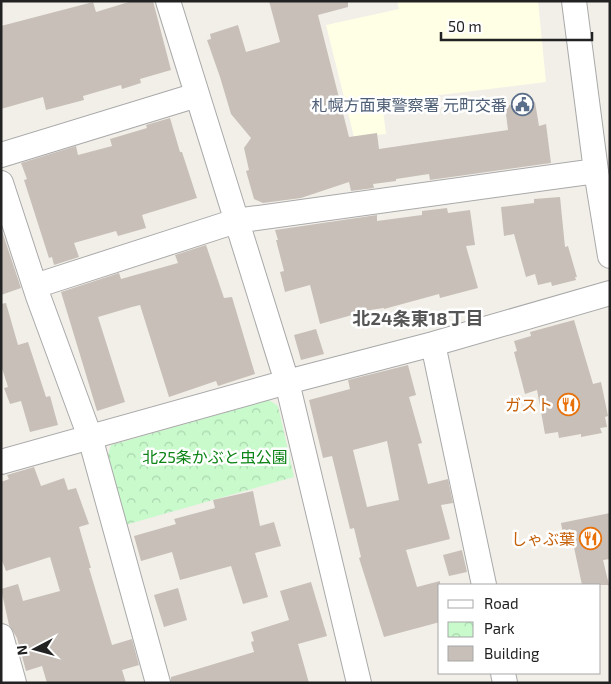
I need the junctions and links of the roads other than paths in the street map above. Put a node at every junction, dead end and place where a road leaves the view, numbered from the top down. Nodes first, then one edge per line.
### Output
1 (168, 1) edge
2 (574, 1) edge
3 (197, 95) junction
4 (1, 154) edge
5 (596, 171) junction
6 (1, 183) edge
7 (236, 221) junction
8 (607, 225) edge
9 (610, 256) edge
10 (35, 286) junction
11 (610, 293) edge
12 (433, 344) junction
13 (287, 382) junction
14 (90, 437) junction
15 (1, 462) edge
16 (484, 584) edge
17 (1, 636) edge
18 (14, 683) edge
19 (158, 683) edge
20 (359, 683) edge

1 - 3 street
2 - 5 street
3 - 4 street
3 - 7 street
5 - 7 street
5 - 8 street
6 - 10 street
7 - 10 street
7 - 13 street
8 - 9 street
10 - 14 street
11 - 12 street
12 - 13 street
12 - 16 street
13 - 14 street
13 - 20 street
14 - 15 street
14 - 19 street
17 - 18 street

